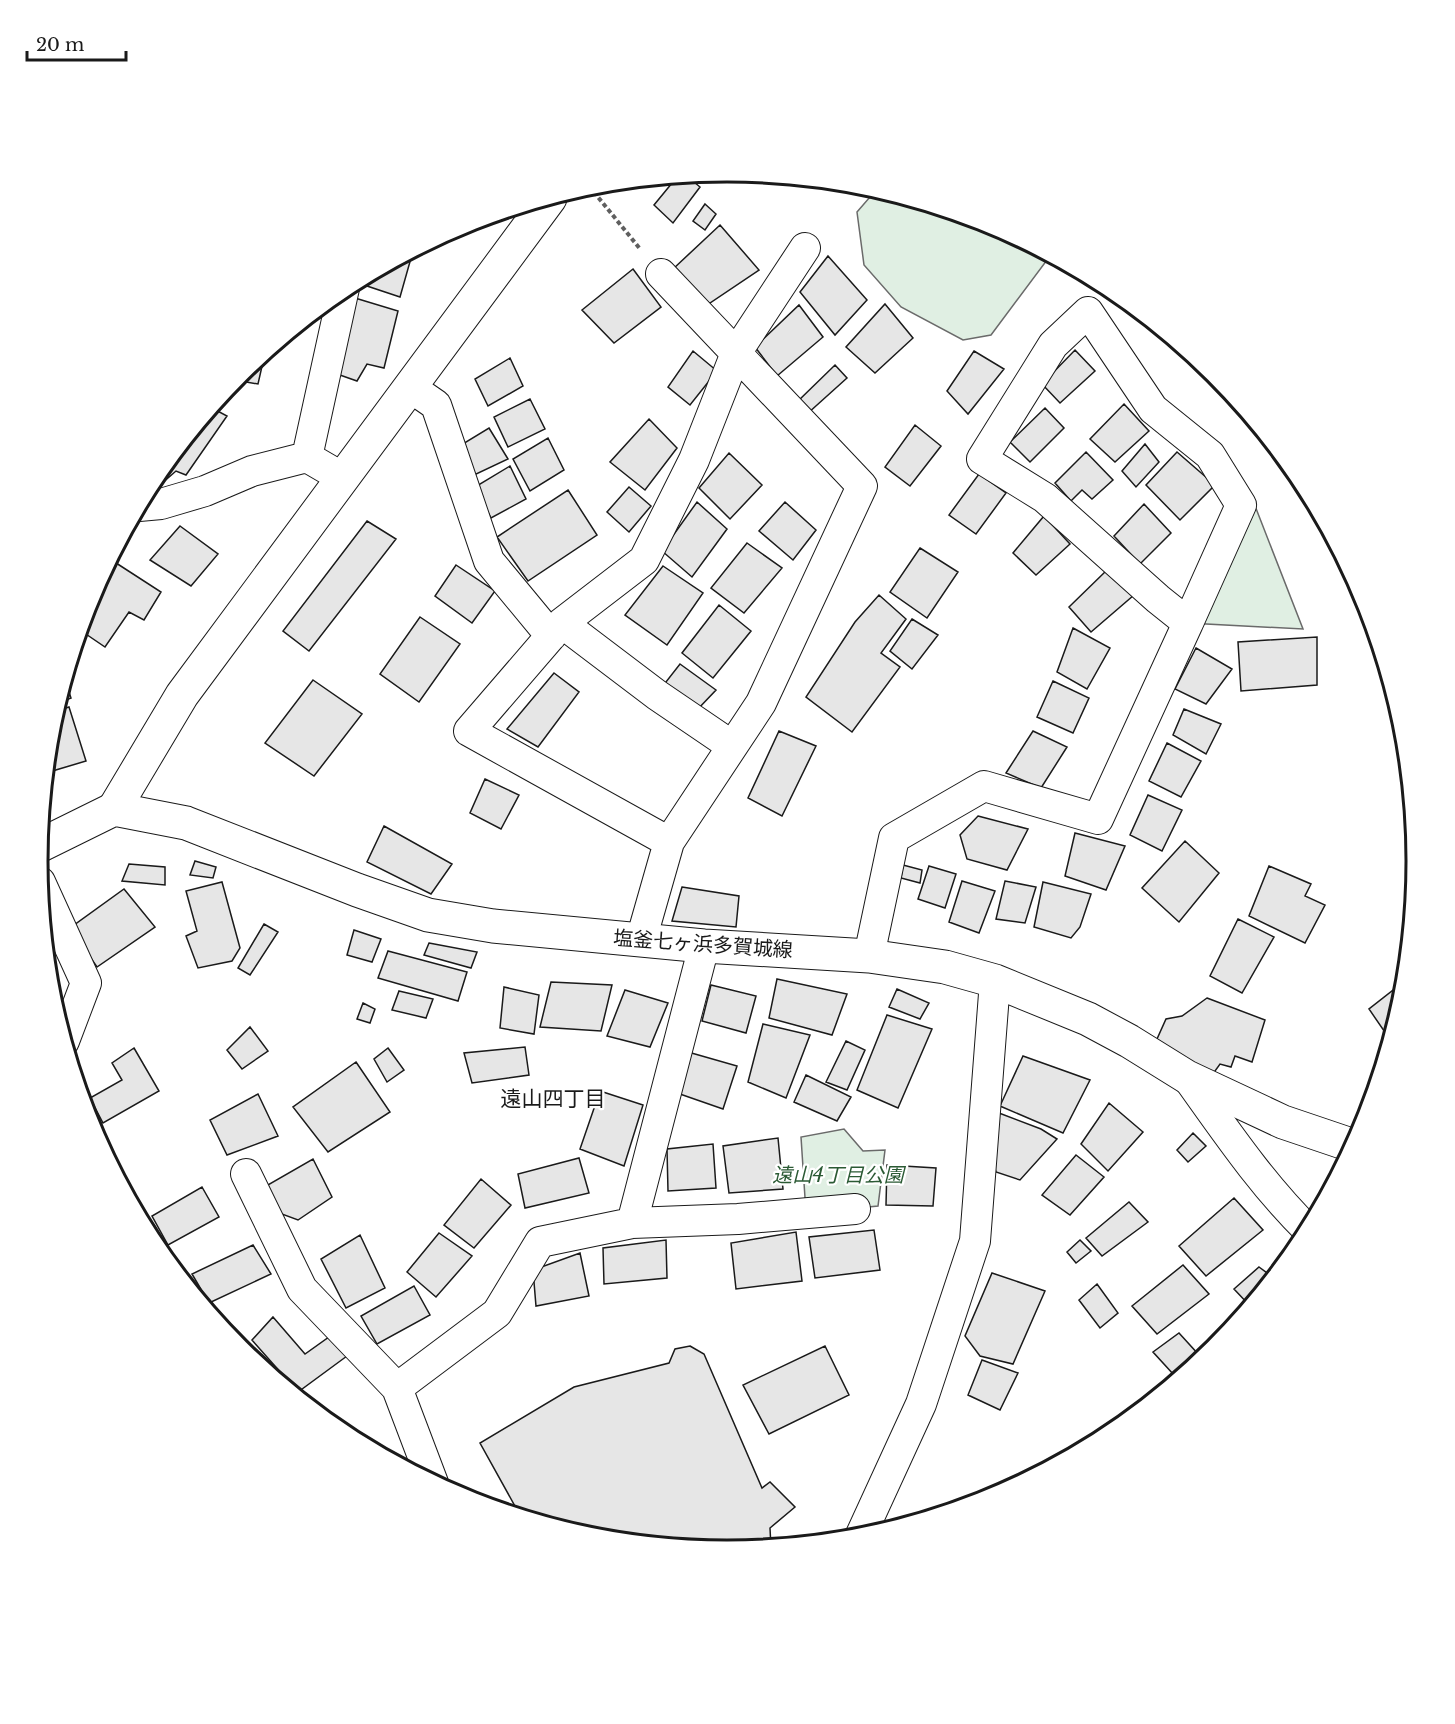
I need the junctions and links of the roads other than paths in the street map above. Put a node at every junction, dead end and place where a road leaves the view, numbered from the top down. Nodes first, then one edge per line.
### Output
1 (542, 209) edge
2 (805, 248) dead end
3 (661, 274) road end
4 (341, 304) edge
5 (736, 353) junction
6 (410, 387) junction
7 (307, 457) junction
8 (343, 478) junction
9 (150, 505) edge
10 (1188, 623) junction
11 (557, 629) junction
12 (732, 746) junction
13 (114, 809) junction
14 (48, 841) edge
15 (669, 842) junction
16 (49, 903) edge
17 (641, 940) junction
18 (704, 946) junction
19 (869, 956) junction
20 (995, 981) junction
21 (69, 1028) edge
22 (1187, 1077) junction
23 (1346, 1143) edge
24 (246, 1174) dead end
25 (855, 1209) dead end
26 (632, 1223) junction
27 (1302, 1224) edge
28 (397, 1388) junction
29 (429, 1472) edge
30 (865, 1527) edge

1 - 6 main road
2 - 5 street
3 - 5 street
4 - 7 street
5 - 11 street
5 - 12 street
6 - 8 main road
6 - 11 street
7 - 8 street
7 - 9 street
8 - 13 main road
10 - 10 street
10 - 19 street
11 - 12 street
11 - 15 street
12 - 15 street
13 - 14 main road
13 - 17 main road, 塩釜七ヶ浜多賀城線
15 - 17 street
16 - 21 street
17 - 18 main road, 塩釜七ヶ浜多賀城線
18 - 19 main road, 塩釜七ヶ浜多賀城線
18 - 26 street
19 - 20 main road, 塩釜七ヶ浜多賀城線
20 - 22 main road, 塩釜七ヶ浜多賀城線
20 - 30 street
22 - 23 main road, 塩釜七ヶ浜多賀城線
22 - 27 street
24 - 28 street
25 - 26 street
26 - 28 street
28 - 29 street

